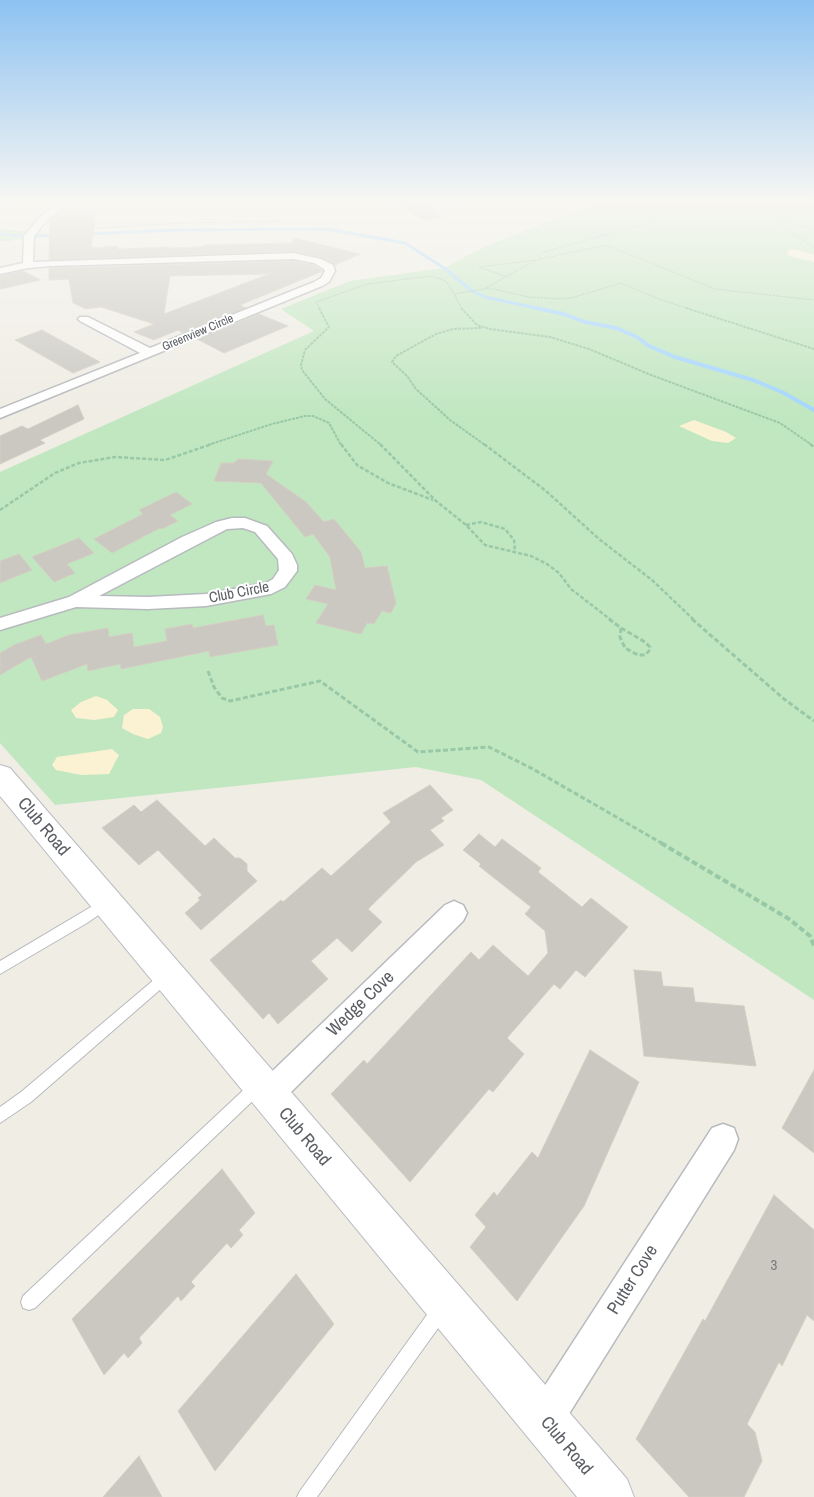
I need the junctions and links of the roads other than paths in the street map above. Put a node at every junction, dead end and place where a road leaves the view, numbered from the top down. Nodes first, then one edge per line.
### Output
1 (328, 272) edge
2 (84, 319) dead end
3 (150, 353) junction
4 (0, 414) edge
5 (75, 601) junction
6 (0, 624) edge
7 (0, 776) edge
8 (106, 902) junction
9 (454, 913) dead end
10 (0, 968) edge
11 (168, 975) junction
12 (264, 1089) junction
13 (0, 1116) edge
14 (723, 1139) dead end
15 (29, 1302) dead end
16 (445, 1304) junction
17 (544, 1420) junction
18 (306, 1497) edge
19 (609, 1497) edge

1 - 3 street, Greenview Circle
2 - 3 street
3 - 4 street, Greenview Circle
5 - 5 street, Club Circle
5 - 6 street, Club Circle
7 - 8 street, Club Road
8 - 10 lane
8 - 11 street, Club Road
9 - 12 street, Wedge Cove
11 - 12 street, Club Road
11 - 13 lane
12 - 15 lane
12 - 16 street, Club Road
14 - 17 street, Putter Cove
16 - 17 street, Club Road
16 - 18 lane
17 - 19 street, Club Road

